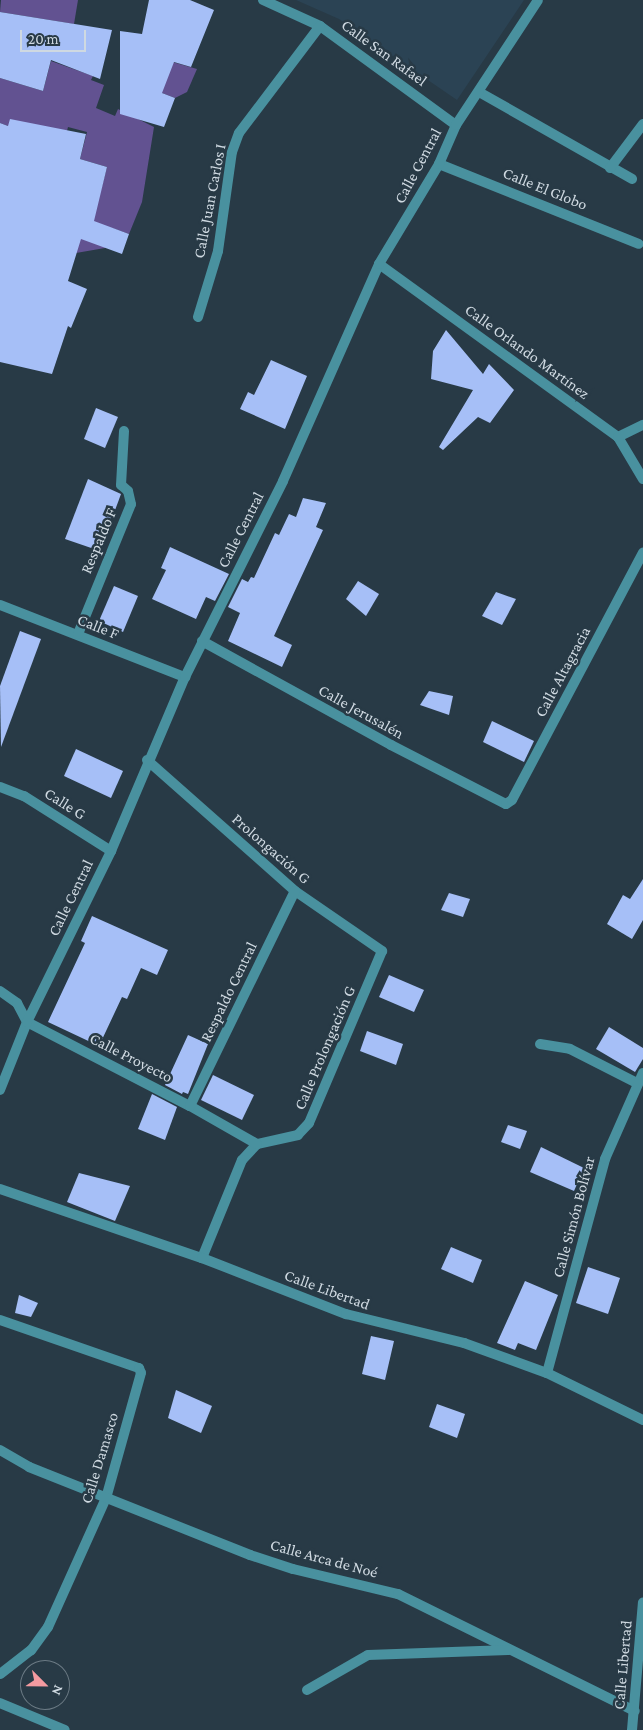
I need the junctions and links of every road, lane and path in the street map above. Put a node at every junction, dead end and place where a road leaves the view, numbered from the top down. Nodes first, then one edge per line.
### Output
1 (263, 0) edge
2 (538, 0) edge
3 (320, 26) junction
4 (479, 92) junction
5 (456, 124) junction
6 (643, 124) edge
7 (439, 164) junction
8 (610, 168) junction
9 (632, 179) dead end
10 (639, 244) dead end
11 (379, 264) junction
12 (198, 317) dead end
13 (643, 425) edge
14 (124, 431) dead end
15 (618, 437) junction
16 (643, 479) edge
17 (643, 553) edge
18 (0, 605) edge
19 (78, 634) junction
20 (202, 641) junction
21 (185, 677) junction
22 (147, 760) junction
23 (0, 787) edge
24 (508, 804) joint
25 (111, 850) junction
26 (294, 891) junction
27 (382, 951) joint
28 (0, 991) edge
29 (27, 1022) junction
30 (540, 1044) dead end
31 (643, 1073) edge
32 (637, 1083) junction
33 (0, 1090) edge
34 (190, 1106) junction
35 (257, 1144) junction
36 (0, 1189) edge
37 (202, 1258) junction
38 (0, 1320) edge
39 (547, 1373) junction
40 (643, 1420) edge
41 (0, 1450) edge
42 (106, 1498) junction
43 (643, 1602) edge
44 (509, 1650) junction
45 (0, 1674) edge
46 (307, 1690) dead end
47 (0, 1703) edge
48 (635, 1711) junction
49 (65, 1730) edge
50 (632, 1730) edge

1 - 3 street, Calle San Rafael
2 - 4 street, Calle Central
3 - 5 street, Calle San Rafael
3 - 12 street, Calle Juan Carlos I
4 - 5 street, Calle Central
4 - 8 street
5 - 7 street, Calle Central
6 - 8 street
7 - 10 street, Calle El Globo
7 - 11 street, Calle Central
8 - 9 street
11 - 15 street, Calle Orlando Martínez
11 - 20 street, Calle Central
13 - 15 street
14 - 19 street, Respaldo F
15 - 16 street, Calle Orlando Martínez
17 - 24 street, Calle Altagracia
18 - 19 street, Calle F
19 - 21 street, Calle F
20 - 21 street, Calle Central
20 - 24 street, Calle Jerusalén
21 - 22 street, Calle Central
22 - 25 street, Calle Central
22 - 26 street, Prolongación G
23 - 25 street, Calle G
25 - 29 street, Calle Central
26 - 27 street, Prolongación G
26 - 34 street, Respaldo Central
27 - 35 street, Calle Prolongación G
28 - 29 street
29 - 33 street, Calle Central
29 - 34 street, Calle Proyecto
30 - 32 street
31 - 32 street, Calle Simón Bolívar
32 - 39 street, Calle Simón Bolívar
34 - 35 street, Calle Proyecto
35 - 37 street
36 - 37 street, Calle Libertad
37 - 39 street, Calle Libertad
38 - 42 street, Calle Damasco
39 - 40 street, Calle Libertad
41 - 42 street, Calle Arca de Noé
42 - 44 street, Calle Arca de Noé
42 - 45 street, Calle Damasco
43 - 48 street, Calle Libertad
44 - 46 street
44 - 48 street, Calle Arca de Noé
47 - 49 street
48 - 50 street, Calle Libertad

